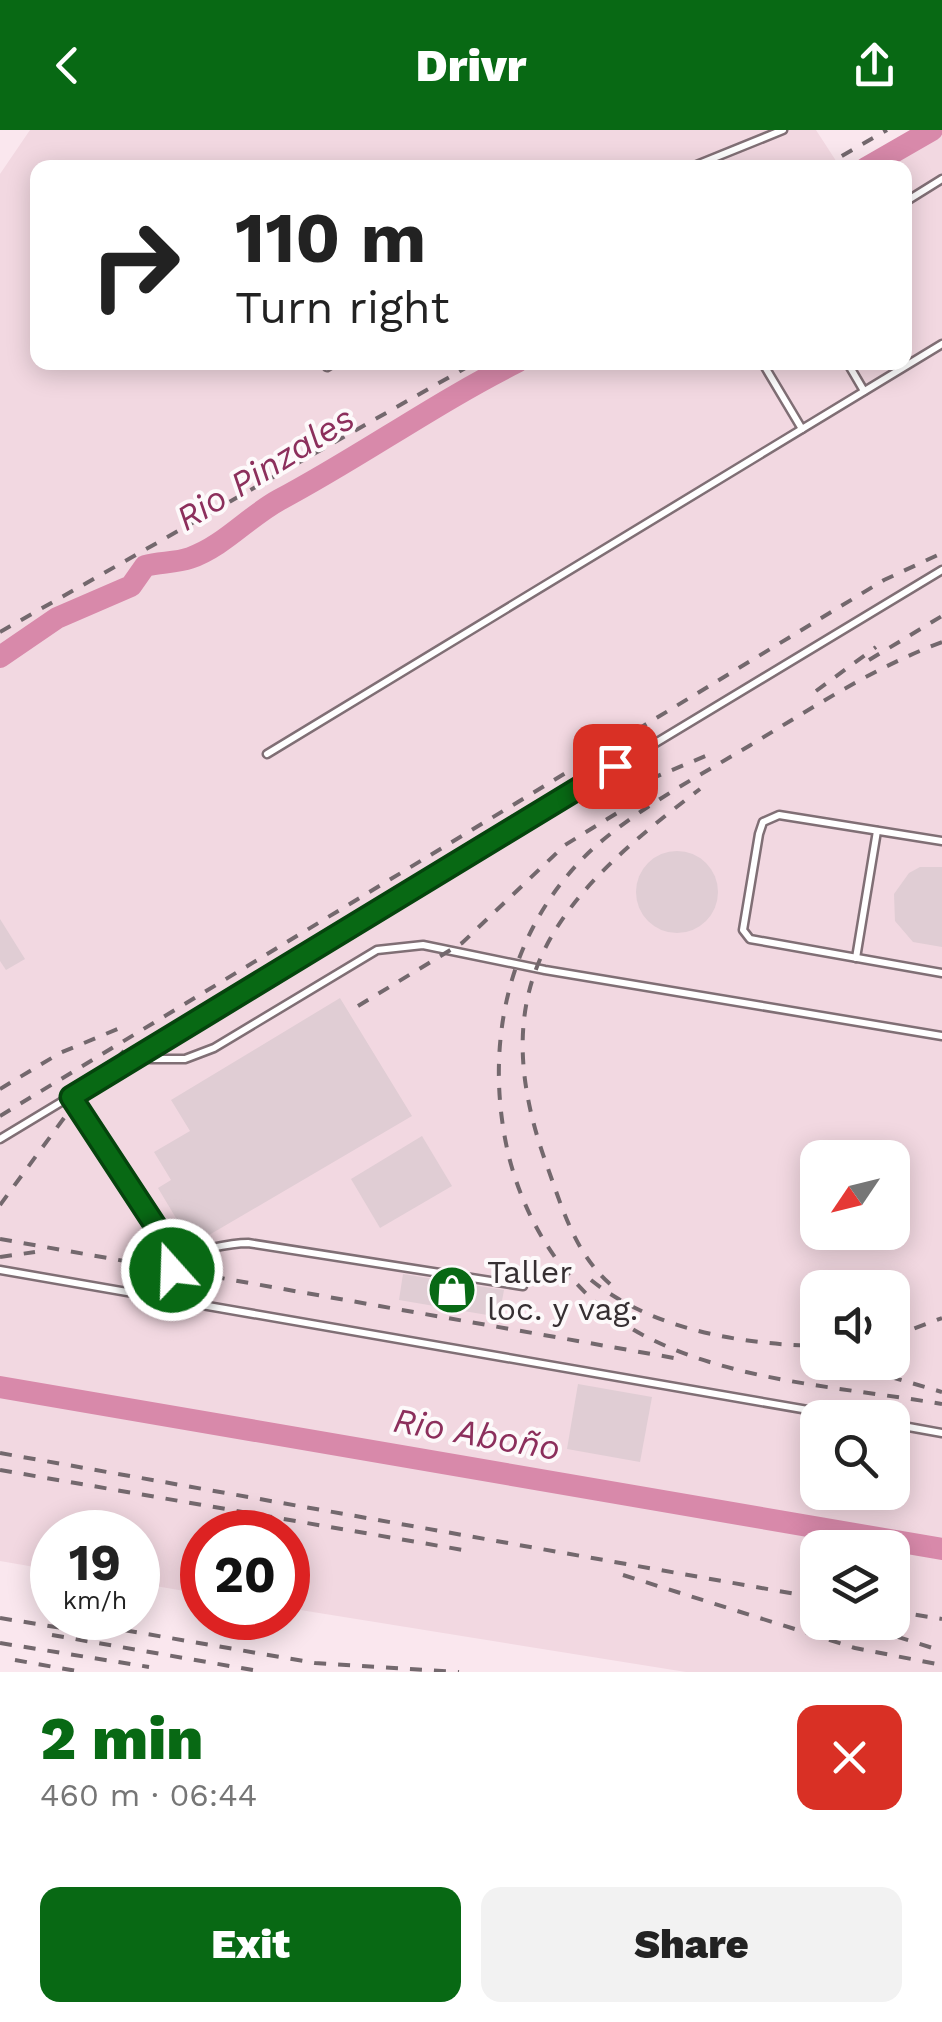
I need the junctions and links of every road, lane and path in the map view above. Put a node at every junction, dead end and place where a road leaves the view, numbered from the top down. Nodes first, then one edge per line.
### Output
1 (783, 130) edge
2 (709, 160) edge
3 (942, 180) edge
4 (912, 198) edge
5 (941, 347) edge
6 (912, 364) edge
7 (767, 370) edge
8 (852, 370) edge
9 (901, 370) edge
10 (864, 391) junction
11 (802, 429) junction
12 (942, 570) edge
13 (267, 754) dead end
14 (876, 831) junction
15 (942, 841) edge
16 (856, 958) junction
17 (942, 974) edge
18 (942, 1036) edge
19 (142, 1052) junction
20 (71, 1097) junction
21 (0, 1139) edge
22 (174, 1254) junction
23 (0, 1270) edge
24 (523, 1286) dead end
25 (168, 1298) junction
26 (800, 1409) edge
27 (910, 1427) edge
28 (942, 1433) edge

1 - 2 lane
3 - 4 lane
5 - 6 lane
7 - 11 lane
8 - 10 lane
9 - 10 lane
10 - 11 lane
11 - 13 lane
12 - 19 lane
14 - 15 lane
14 - 16 lane
14 - 16 lane
16 - 17 lane
18 - 19 lane
19 - 20 lane
20 - 21 lane
20 - 22 lane
22 - 24 lane
22 - 25 lane
23 - 25 lane
25 - 26 lane
27 - 28 lane

